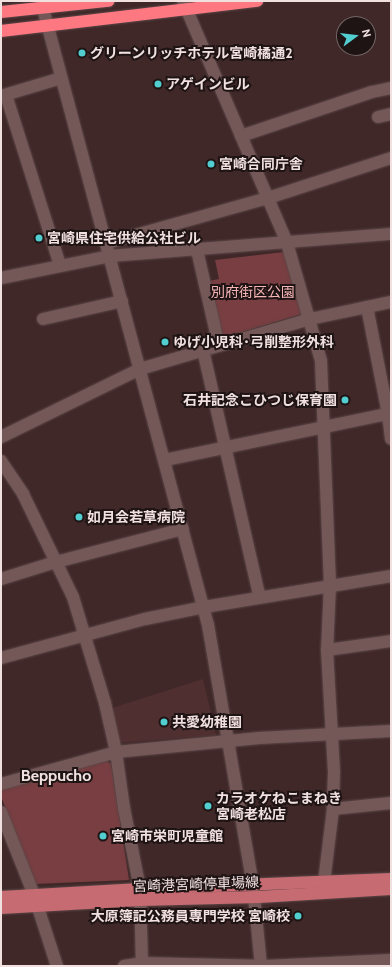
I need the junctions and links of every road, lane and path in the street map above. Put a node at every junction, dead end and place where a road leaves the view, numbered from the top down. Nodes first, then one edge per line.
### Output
1 (108, 1) edge
2 (258, 1) edge
3 (41, 4) edge
4 (184, 5) edge
5 (1, 12) edge
6 (47, 27) junction
7 (1, 31) edge
8 (61, 78) junction
9 (391, 88) edge
10 (4, 96) edge
11 (391, 114) edge
12 (378, 117) dead end
13 (241, 136) junction
14 (391, 158) edge
15 (268, 198) junction
16 (391, 234) edge
17 (107, 243) junction
18 (287, 243) junction
19 (197, 250) junction
20 (110, 256) junction
21 (60, 265) junction
22 (1, 278) edge
23 (122, 300) junction
24 (391, 302) edge
25 (367, 307) junction
26 (43, 319) dead end
27 (310, 319) junction
28 (219, 346) junction
29 (203, 350) junction
30 (140, 370) junction
31 (390, 414) edge
32 (324, 427) junction
33 (1, 437) edge
34 (391, 439) edge
35 (225, 447) junction
36 (165, 460) junction
37 (1, 461) edge
38 (183, 529) junction
39 (56, 562) junction
40 (391, 576) edge
41 (1, 579) edge
42 (330, 586) junction
43 (260, 598) junction
44 (204, 607) junction
45 (86, 635) junction
46 (391, 641) edge
47 (327, 650) junction
48 (1, 658) edge
49 (391, 730) edge
50 (333, 733) junction
51 (228, 741) junction
52 (116, 752) junction
53 (1, 784) edge
54 (391, 803) edge
55 (333, 809) junction
56 (2, 815) edge
57 (391, 879) edge
58 (253, 885) junction
59 (323, 887) junction
60 (391, 889) edge
61 (140, 894) junction
62 (1, 897) edge
63 (255, 897) junction
64 (36, 901) junction
65 (1, 908) edge
66 (388, 962) edge
67 (142, 965) edge
68 (57, 966) edge
69 (124, 966) edge
70 (262, 966) edge

1 - 3 highway
2 - 4 highway
3 - 5 highway
3 - 6 street
4 - 6 highway
4 - 13 street
6 - 7 highway
6 - 8 street
8 - 10 street
8 - 17 street
9 - 13 street
10 - 21 street
11 - 12 street
13 - 15 street
14 - 15 street
15 - 17 street
15 - 18 street
16 - 18 street
17 - 20 street
18 - 19 street
18 - 27 street
19 - 20 street
19 - 28 street
20 - 21 street
20 - 23 street
21 - 22 street
23 - 26 street
23 - 30 street
24 - 25 street
25 - 27 street
25 - 31 street
27 - 28 street
27 - 32 street
28 - 29 street
29 - 30 street
29 - 35 street
30 - 33 street
30 - 36 street
31 - 32 street
31 - 34 street
32 - 35 street
32 - 42 street
35 - 36 street
35 - 43 street
36 - 38 street
37 - 39 street
38 - 39 street
38 - 44 street
39 - 41 street
39 - 45 street
40 - 42 street
42 - 43 street
42 - 47 street
43 - 44 street
44 - 45 street
44 - 51 street
45 - 48 street
45 - 52 street
46 - 47 street
47 - 50 street
49 - 50 street
50 - 51 street
50 - 55 street
51 - 52 street
51 - 58 street
52 - 53 street
52 - 61 street
54 - 55 street
55 - 59 street
56 - 64 street
57 - 59 main road, 宮崎港宮崎停車場線
58 - 59 main road, 宮崎港宮崎停車場線
58 - 61 main road, 宮崎港宮崎停車場線
58 - 63 street
59 - 60 main road, 宮崎港宮崎停車場線
59 - 63 main road, 宮崎港宮崎停車場線
61 - 63 main road, 宮崎港宮崎停車場線
61 - 64 main road, 宮崎港宮崎停車場線
61 - 67 street
62 - 64 main road, 宮崎港宮崎停車場線
63 - 70 street
64 - 65 main road, 宮崎港宮崎停車場線
64 - 68 street
66 - 70 street
67 - 69 street
67 - 70 street

